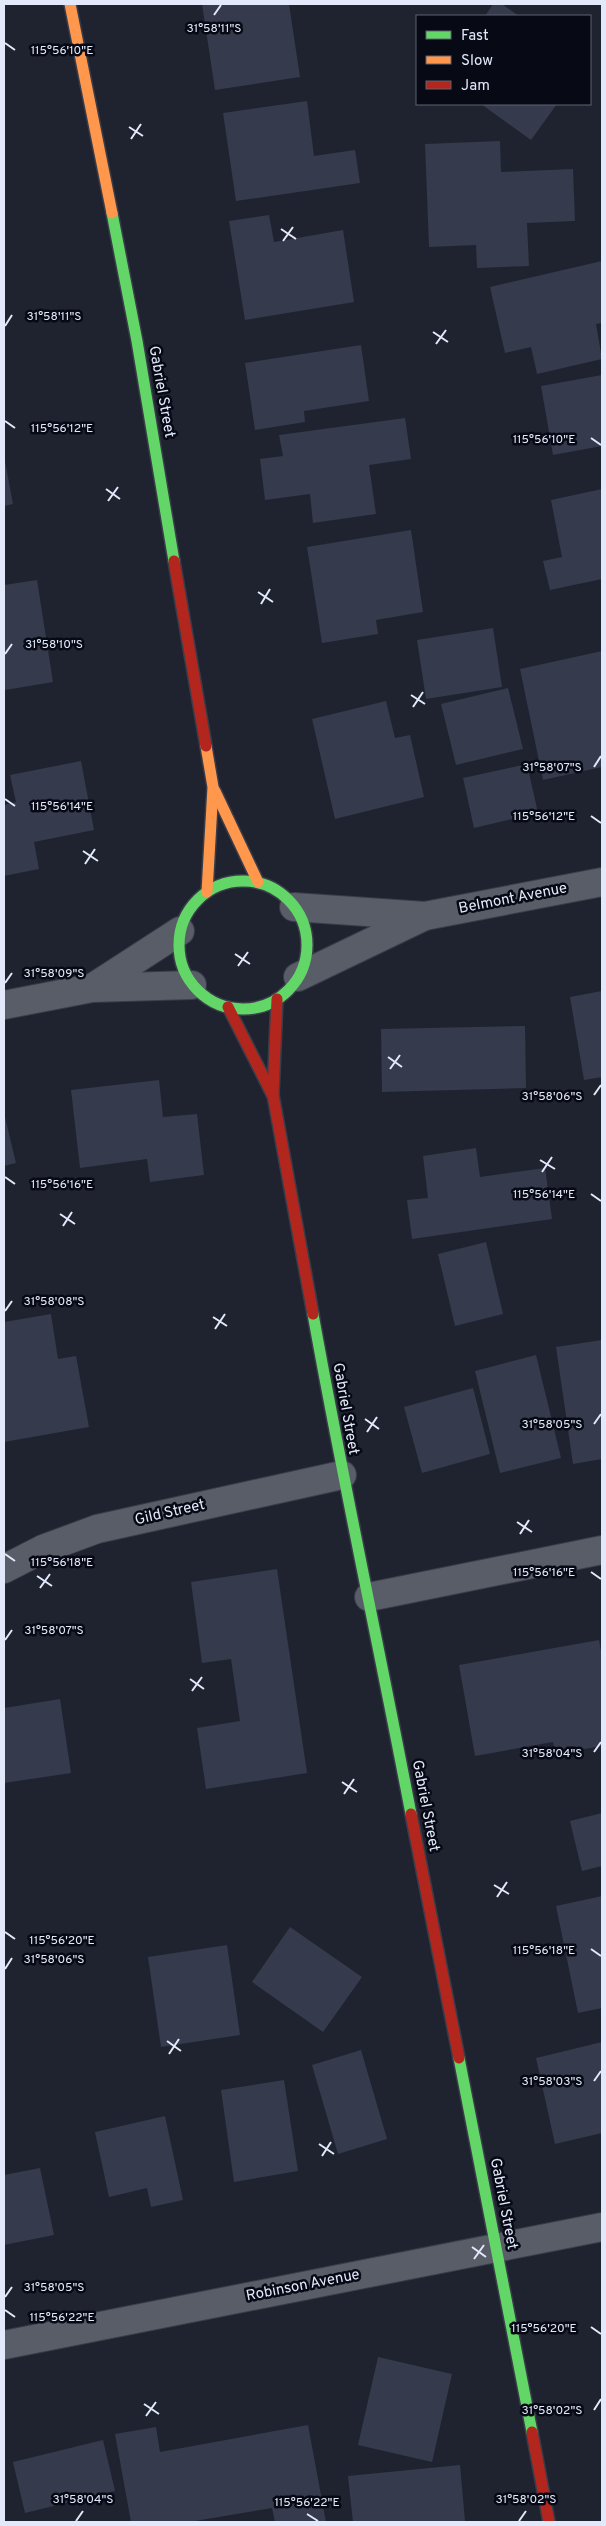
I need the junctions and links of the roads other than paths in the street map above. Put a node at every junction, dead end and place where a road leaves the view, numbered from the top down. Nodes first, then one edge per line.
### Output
1 (70, 4) edge
2 (213, 787) junction
3 (258, 882) junction
4 (602, 882) edge
5 (208, 892) junction
6 (294, 906) junction
7 (425, 916) junction
8 (180, 931) junction
9 (298, 977) junction
10 (192, 984) junction
11 (92, 988) junction
12 (277, 999) junction
13 (4, 1005) edge
14 (228, 1007) junction
15 (273, 1096) junction
16 (342, 1475) junction
17 (602, 1550) edge
18 (4, 1569) edge
19 (369, 1597) junction
20 (602, 2227) edge
21 (496, 2248) junction
22 (4, 2345) edge
23 (549, 2522) edge

1 - 2 street, Gabriel Street
2 - 3 street, Gabriel Street
2 - 5 street, Gabriel Street
3 - 5 street
3 - 6 street
4 - 7 street, Belmont Avenue
5 - 8 street
6 - 7 street, Belmont Avenue
6 - 9 street
7 - 9 street, Belmont Avenue
8 - 10 street
8 - 11 street
9 - 12 street
10 - 11 street
10 - 14 street
11 - 13 street
12 - 14 street
12 - 15 street, Gabriel Street
14 - 15 street, Gabriel Street
15 - 16 street, Gabriel Street
16 - 18 street, Gild Street
16 - 19 street, Gabriel Street
17 - 19 street
19 - 21 street, Gabriel Street
20 - 21 street, Robinson Avenue
21 - 22 street, Robinson Avenue
21 - 23 street, Gabriel Street

